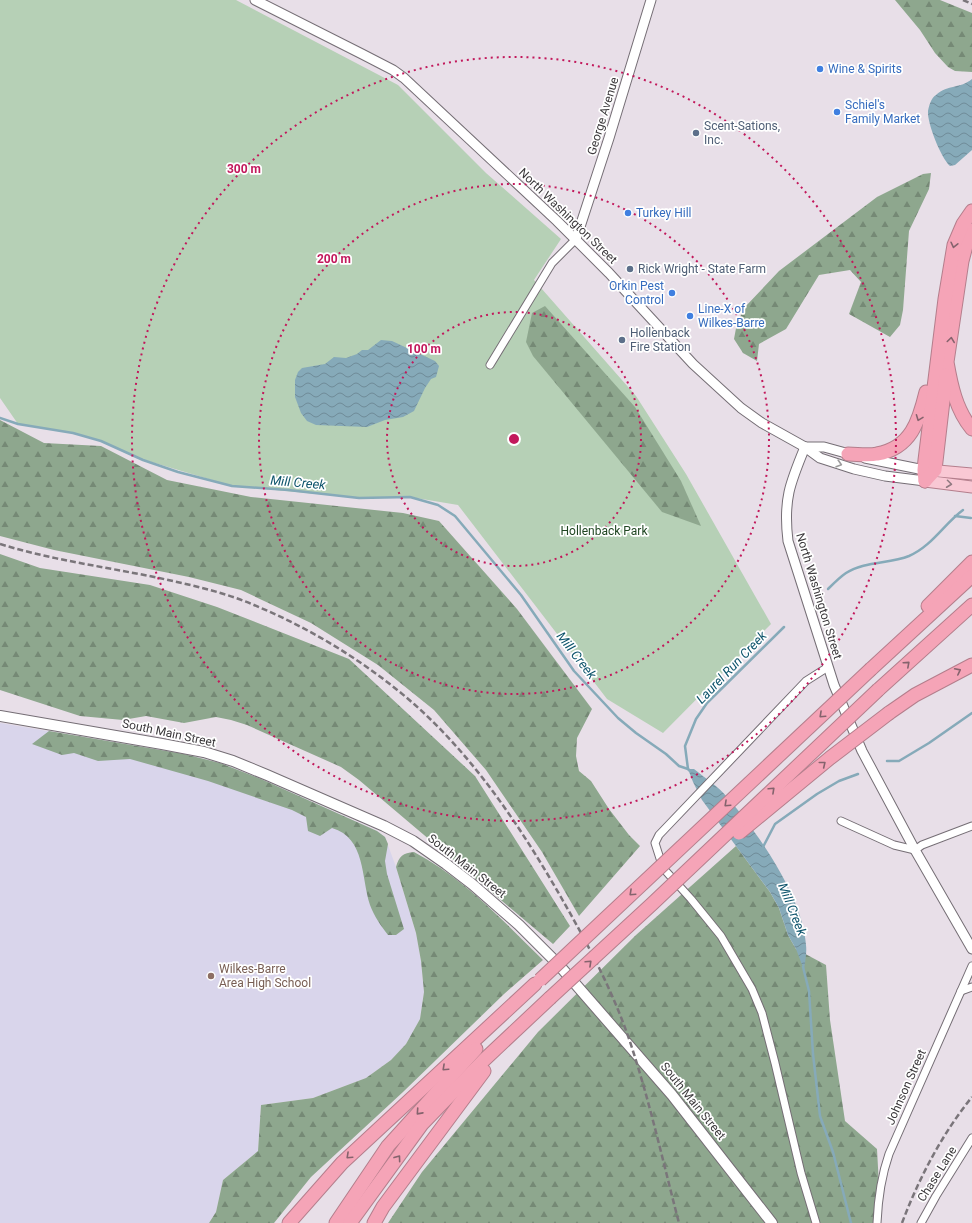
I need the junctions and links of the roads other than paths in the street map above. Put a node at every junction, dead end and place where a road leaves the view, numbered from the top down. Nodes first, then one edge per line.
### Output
1 (255, 0) edge
2 (651, 0) edge
3 (972, 211) edge
4 (972, 230) edge
5 (576, 239) junction
6 (945, 299) junction
7 (947, 362) junction
8 (490, 365) dead end
9 (972, 429) edge
10 (805, 447) junction
11 (848, 454) junction
12 (928, 474) junction
13 (972, 474) edge
14 (972, 487) edge
15 (972, 562) edge
16 (972, 576) edge
17 (972, 604) edge
18 (885, 657) junction
19 (972, 665) edge
20 (828, 667) junction
21 (0, 716) edge
22 (841, 821) dead end
23 (972, 826) edge
24 (915, 850) junction
25 (652, 904) junction
26 (972, 949) edge
27 (972, 966) edge
28 (537, 982) junction
29 (972, 987) edge
30 (961, 991) junction
31 (550, 998) junction
32 (972, 1138) edge
33 (289, 1223) edge
34 (336, 1223) edge
35 (350, 1223) edge
36 (374, 1223) edge
37 (772, 1223) edge
38 (816, 1223) edge
39 (877, 1223) edge
40 (921, 1223) edge

1 - 5 street, North Washington Street
2 - 5 street, George Avenue
3 -> 6 highway
7 -> 4 highway
5 - 8 street
5 - 10 street, North Washington Street
6 -> 11 highway
6 - 12 highway
7 - 9 highway
7 - 12 highway
10 - 11 street
10 -> 12 street
10 - 20 street, North Washington Street
11 - 12 street
12 - 13 main road
12 -> 14 main road
15 - 18 highway
16 - 18 highway
25 -> 17 highway, bridge
18 -> 28 highway, bridge
25 -> 19 highway, bridge
20 - 24 street, North Washington Street
20 - 38 street
21 - 37 main road, South Main Street
22 - 24 street
23 - 24 street
24 - 26 street, North Washington Street
31 -> 25 highway, bridge
27 - 30 street, Johnson Street
28 -> 33 highway
28 -> 34 highway
29 - 30 street
30 - 39 street, Johnson Street
35 -> 31 highway
31 - 36 highway
32 - 40 street, Chase Lane

